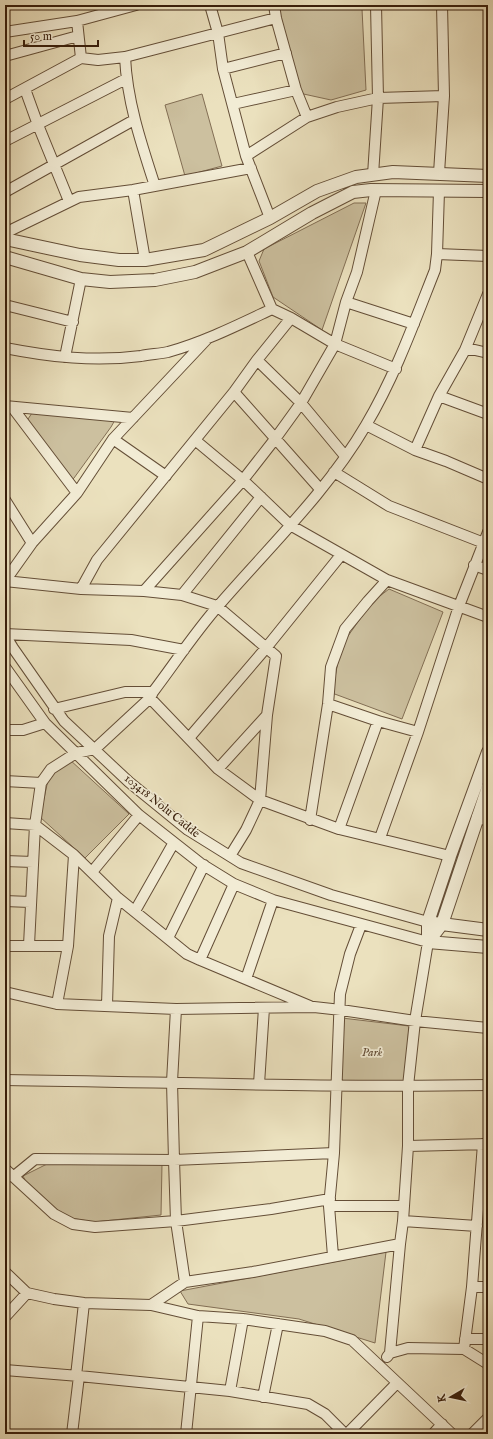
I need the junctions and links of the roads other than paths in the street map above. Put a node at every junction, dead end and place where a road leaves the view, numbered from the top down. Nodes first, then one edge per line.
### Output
1 (136, 5) edge
2 (210, 5) edge
3 (274, 5) edge
4 (376, 5) edge
5 (442, 5) edge
6 (276, 18) junction
7 (76, 21) junction
8 (5, 32) edge
9 (218, 33) junction
10 (78, 36) junction
11 (286, 52) junction
12 (5, 56) edge
13 (124, 56) junction
14 (81, 58) junction
15 (223, 69) junction
16 (126, 79) junction
17 (25, 89) junction
18 (296, 90) junction
19 (444, 96) junction
20 (378, 98) junction
21 (5, 99) edge
22 (233, 104) junction
23 (307, 117) junction
24 (134, 120) junction
25 (38, 125) junction
26 (5, 142) edge
27 (246, 156) junction
28 (54, 165) junction
29 (251, 168) junction
30 (439, 173) junction
31 (373, 174) junction
32 (488, 176) edge
33 (155, 186) junction
34 (133, 190) junction
35 (376, 190) junction
36 (439, 190) junction
37 (488, 191) edge
38 (5, 192) edge
39 (69, 202) junction
40 (270, 218) junction
41 (5, 233) edge
42 (5, 239) edge
43 (248, 252) junction
44 (438, 254) junction
45 (488, 256) edge
46 (5, 257) edge
47 (145, 260) junction
48 (81, 279) junction
49 (488, 294) edge
50 (346, 302) junction
51 (5, 306) edge
52 (272, 309) junction
53 (291, 318) junction
54 (73, 322) junction
55 (414, 324) junction
56 (208, 338) junction
57 (335, 344) junction
58 (5, 348) edge
59 (465, 350) junction
60 (488, 353) edge
61 (65, 358) junction
62 (257, 360) junction
63 (396, 369) junction
64 (234, 392) junction
65 (440, 396) junction
66 (301, 403) junction
67 (8, 407) edge
68 (488, 414) edge
69 (133, 418) junction
70 (366, 426) junction
71 (113, 439) junction
72 (275, 439) junction
73 (195, 440) junction
74 (415, 450) junction
75 (345, 456) junction
76 (334, 472) junction
77 (166, 476) junction
78 (488, 479) edge
79 (242, 480) junction
80 (320, 489) junction
81 (77, 493) junction
82 (261, 497) junction
83 (5, 500) edge
84 (290, 525) junction
85 (488, 532) edge
86 (32, 543) junction
87 (484, 543) junction
88 (341, 555) junction
89 (474, 565) junction
90 (488, 570) edge
91 (387, 580) junction
92 (5, 581) edge
93 (81, 589) junction
94 (144, 591) junction
95 (182, 595) junction
96 (218, 606) junction
97 (459, 606) junction
98 (488, 617) edge
99 (5, 634) edge
100 (266, 648) junction
101 (184, 650) junction
102 (5, 667) edge
103 (5, 682) edge
104 (16, 682) junction
105 (151, 695) junction
106 (328, 704) junction
107 (54, 709) junction
108 (267, 715) junction
109 (378, 721) junction
110 (45, 723) junction
111 (5, 730) edge
112 (418, 732) junction
113 (189, 738) junction
114 (95, 749) junction
115 (488, 752) edge
116 (76, 753) junction
117 (218, 769) junction
118 (5, 781) edge
119 (41, 783) junction
120 (488, 787) edge
121 (260, 800) junction
122 (139, 816) junction
123 (483, 819) edge
124 (310, 820) junction
125 (5, 823) edge
126 (35, 825) junction
127 (339, 829) junction
128 (380, 838) junction
129 (173, 844) junction
130 (74, 855) junction
131 (230, 856) junction
132 (450, 856) junction
133 (5, 861) edge
134 (33, 862) junction
135 (204, 865) junction
136 (92, 872) junction
137 (234, 884) junction
138 (118, 898) junction
139 (273, 900) junction
140 (5, 902) edge
141 (30, 902) junction
142 (135, 911) junction
143 (428, 922) junction
144 (442, 924) junction
145 (361, 925) junction
146 (488, 930) edge
147 (168, 938) junction
148 (428, 942) junction
149 (29, 945) junction
150 (5, 946) edge
151 (68, 946) junction
152 (488, 947) edge
153 (200, 960) junction
154 (246, 979) junction
155 (5, 992) edge
156 (57, 1004) junction
157 (107, 1005) junction
158 (264, 1008) junction
159 (314, 1008) junction
160 (176, 1009) junction
161 (341, 1010) junction
162 (415, 1021) junction
163 (488, 1028) edge
164 (5, 1080) edge
165 (172, 1082) junction
166 (259, 1084) junction
167 (488, 1085) edge
168 (338, 1086) junction
169 (408, 1086) junction
170 (486, 1144) edge
171 (408, 1146) junction
172 (334, 1153) junction
173 (174, 1160) junction
174 (5, 1169) edge
175 (13, 1177) junction
176 (329, 1203) junction
177 (404, 1206) junction
178 (176, 1221) junction
179 (404, 1221) junction
180 (477, 1226) junction
181 (400, 1244) junction
182 (333, 1256) junction
183 (5, 1272) edge
184 (185, 1282) junction
185 (488, 1287) edge
186 (472, 1288) junction
187 (27, 1293) junction
188 (84, 1303) junction
189 (151, 1305) junction
190 (198, 1316) junction
191 (5, 1317) edge
192 (243, 1319) junction
193 (278, 1324) junction
194 (488, 1339) edge
195 (464, 1344) junction
196 (390, 1353) junction
197 (488, 1364) edge
198 (380, 1366) junction
199 (5, 1370) edge
200 (78, 1376) junction
201 (397, 1383) junction
202 (190, 1388) junction
203 (230, 1391) junction
204 (263, 1397) junction
205 (488, 1418) edge
206 (442, 1424) junction
207 (72, 1434) edge
208 (186, 1434) edge
209 (346, 1434) edge
210 (432, 1434) edge
211 (452, 1434) edge
212 (472, 1434) edge

1 - 7 street
2 - 9 street
3 - 6 street
4 - 20 street
5 - 19 street
6 - 9 street
6 - 11 street
7 - 8 street
7 - 10 street
9 - 13 street
9 - 15 street
10 - 12 street
10 - 14 street
11 - 15 street
11 - 18 street
13 - 14 street
13 - 16 street
14 - 17 street
15 - 22 street
16 - 24 street
16 - 25 street
17 - 21 street
17 - 25 street
18 - 22 street
18 - 23 street
19 - 20 street
19 - 30 street
20 - 23 street
20 - 31 street
22 - 27 street
23 - 27 street
24 - 28 street
24 - 33 street
25 - 26 street
25 - 28 street
27 - 29 street
28 - 38 street
28 - 39 street
29 - 33 street
29 - 40 street
30 - 31 street
30 - 32 street
31 - 40 street
33 - 34 street
34 - 39 street
34 - 47 street
35 - 36 street
35 - 43 street
35 - 50 street
36 - 37 street
36 - 44 street
39 - 41 street
40 - 47 street
42 - 47 street
43 - 48 street
43 - 52 street
44 - 45 street
44 - 55 street
46 - 48 street
48 - 54 street
49 - 59 street
50 - 55 street
50 - 57 street
51 - 54 street
52 - 53 street
52 - 56 street
53 - 57 street
53 - 62 street
54 - 61 street
55 - 63 street
56 - 61 street
56 - 69 street
57 - 63 street
57 - 66 street
58 - 61 street
59 - 60 street
59 - 65 street
62 - 64 street
62 - 66 street
63 - 70 street
64 - 72 street
64 - 73 street
65 - 68 street
65 - 74 street
66 - 72 street
66 - 75 street
67 - 69 street
67 - 81 street
69 - 71 street
70 - 74 street
70 - 75 street
71 - 77 street
71 - 81 street
72 - 79 street
72 - 80 street
73 - 77 street
73 - 79 street
74 - 78 street
75 - 76 street
76 - 80 street
76 - 87 street
77 - 93 street
79 - 82 street
79 - 94 street
80 - 84 street
81 - 86 street
82 - 84 street
82 - 95 street
83 - 86 street
84 - 88 street
84 - 96 street
85 - 87 street
86 - 92 street
87 - 89 street
88 - 91 street
88 - 100 street
89 - 90 street
89 - 97 street
91 - 97 street
91 - 106 street
92 - 93 street
93 - 94 street
94 - 95 street
95 - 96 street
96 - 100 street
96 - 101 street
97 - 98 street
97 - 112 street
99 - 101 street
99 - 107 street, 103418 Nolu Cadde
100 - 108 street
100 - 113 street
101 - 105 street
102 - 104 street
103 - 104 street
104 - 110 street
105 - 107 street
105 - 113 street
105 - 114 street
106 - 109 street
106 - 124 street
107 - 114 street, 103418 Nolu Cadde
108 - 117 street
108 - 121 street
109 - 112 street
109 - 127 street
110 - 111 street
110 - 116 street
112 - 128 street
113 - 117 street
114 - 116 street
114 - 131 street, 103418 Nolu Cadde
115 - 132 street
116 - 119 street
116 - 122 street
117 - 121 street
118 - 119 street
119 - 126 street
120 - 123 street
121 - 124 street
121 - 131 street
122 - 129 street
122 - 136 street
123 - 144 street
124 - 127 street
125 - 126 street
126 - 130 street
126 - 134 street
127 - 128 street
128 - 132 street
129 - 135 street
129 - 142 street
130 - 136 street
130 - 151 street
131 - 143 street, 103418 Nolu Cadde
132 - 143 street
133 - 134 street
134 - 141 street
135 - 137 street
135 - 147 street
136 - 138 street
137 - 139 street
137 - 153 street
138 - 142 street
138 - 157 street
139 - 145 street
139 - 154 street
140 - 141 street
141 - 149 street
142 - 147 street
143 - 144 street, 103418 Nolu Cadde
143 - 148 street
144 - 146 street, 103418 Nolu Cadde
144 - 148 street
145 - 148 street
145 - 161 street
147 - 153 street
148 - 152 street
148 - 162 street
149 - 150 street
149 - 151 street
151 - 156 street
153 - 154 street
154 - 159 street
155 - 156 street
156 - 157 street
157 - 160 street
158 - 159 street
158 - 160 street
158 - 166 street
159 - 161 street
160 - 165 street
161 - 162 street
161 - 168 street
162 - 163 street
162 - 169 street
164 - 165 street
165 - 166 street
165 - 173 street
166 - 168 street
167 - 169 street
168 - 169 street
168 - 172 street
169 - 171 street
170 - 171 street
170 - 180 street
171 - 177 street
172 - 173 street
172 - 176 street
173 - 175 street
173 - 178 street
174 - 175 street
175 - 178 street
176 - 177 street
176 - 178 street
176 - 182 street
177 - 179 street
178 - 184 street
179 - 180 street
179 - 181 street
180 - 186 street
181 - 182 street
181 - 196 street
182 - 184 street
183 - 187 street
184 - 189 street
185 - 186 street
186 - 195 street
187 - 188 street
187 - 191 street
188 - 189 street
188 - 200 street
189 - 190 street
190 - 192 street
190 - 202 street
192 - 193 street
192 - 203 street
193 - 198 street
193 - 204 street
194 - 195 street
195 - 196 street
195 - 197 street
196 - 198 street
198 - 201 street
199 - 200 street
200 - 202 street
200 - 207 street
201 - 206 street
201 - 209 street
202 - 203 street
202 - 208 street
203 - 204 street
204 - 209 street
205 - 212 street
206 - 210 street
206 - 211 street

